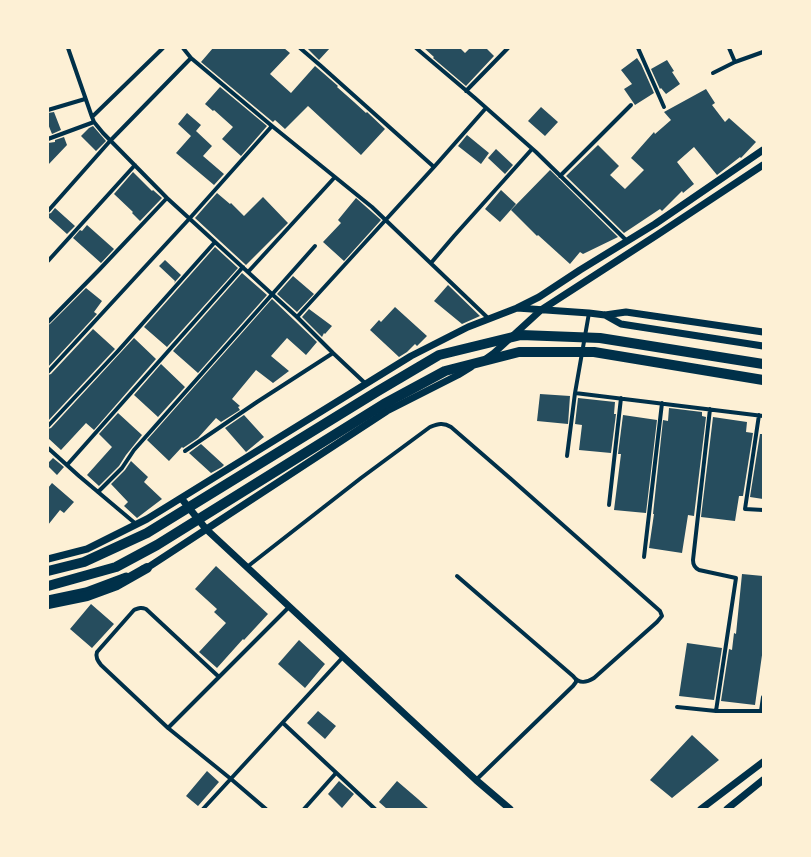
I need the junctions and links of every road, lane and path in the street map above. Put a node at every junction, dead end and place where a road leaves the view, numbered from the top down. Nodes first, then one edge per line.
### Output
1 (68, 48) edge
2 (163, 48) edge
3 (183, 48) edge
4 (300, 48) edge
5 (416, 48) edge
6 (508, 48) edge
7 (638, 48) edge
8 (729, 48) edge
9 (763, 52) edge
10 (191, 58) junction
11 (735, 62) junction
12 (713, 73) dead end
13 (466, 91) junction
14 (86, 99) junction
15 (631, 105) dead end
16 (664, 107) dead end
17 (486, 108) junction
18 (48, 110) edge
19 (92, 117) junction
20 (94, 122) junction
21 (272, 126) junction
22 (48, 139) edge
23 (110, 141) junction
24 (532, 149) junction
25 (763, 150) edge
26 (763, 164) edge
27 (135, 166) junction
28 (434, 167) junction
29 (560, 176) junction
30 (335, 177) junction
31 (167, 198) junction
32 (48, 211) edge
33 (190, 218) junction
34 (386, 220) junction
35 (627, 241) junction
36 (215, 242) junction
37 (315, 246) dead end
38 (48, 261) edge
39 (431, 263) junction
40 (243, 267) junction
41 (248, 272) junction
42 (272, 294) junction
43 (517, 308) junction
44 (541, 310) junction
45 (589, 313) junction
46 (604, 315) junction
47 (297, 317) junction
48 (490, 319) junction
49 (48, 322) edge
50 (763, 332) edge
51 (763, 346) edge
52 (333, 353) junction
53 (763, 364) edge
54 (48, 372) edge
55 (763, 380) edge
56 (366, 384) junction
57 (576, 393) junction
58 (621, 398) junction
59 (662, 403) junction
60 (710, 409) junction
61 (761, 416) edge
62 (48, 426) edge
63 (48, 448) edge
64 (185, 451) dead end
65 (567, 456) dead end
66 (67, 465) junction
67 (98, 492) junction
68 (181, 498) junction
69 (609, 505) dead end
70 (763, 510) edge
71 (136, 524) junction
72 (206, 529) junction
73 (644, 557) dead end
74 (48, 559) edge
75 (247, 567) junction
76 (147, 568) junction
77 (48, 571) edge
78 (457, 576) dead end
79 (48, 586) edge
80 (48, 599) edge
81 (48, 604) edge
82 (289, 607) junction
83 (343, 657) junction
84 (219, 677) junction
85 (576, 680) junction
86 (763, 697) edge
87 (677, 707) dead end
88 (716, 711) junction
89 (762, 711) edge
90 (283, 723) junction
91 (168, 728) junction
92 (763, 762) edge
93 (336, 773) junction
94 (231, 779) junction
95 (476, 780) junction
96 (763, 780) edge
97 (204, 809) edge
98 (266, 809) edge
99 (304, 809) edge
100 (375, 809) edge
101 (510, 809) edge
102 (701, 809) edge
103 (727, 809) edge

1 - 14 street
2 - 19 street
3 - 10 street
4 - 28 street
5 - 13 street
6 - 13 street
7 - 16 street
8 - 11 street
9 - 11 street
10 - 21 street
10 - 23 street
11 - 12 street
13 - 17 street
14 - 18 street
14 - 19 street
15 - 29 street
17 - 24 street
17 - 28 street
19 - 20 street
20 - 22 street
20 - 23 street
21 - 30 street
21 - 33 street
23 - 27 street
23 - 32 street
24 - 29 street
24 - 39 street
25 - 35 street
26 - 44 street
27 - 31 street
27 - 38 street
28 - 34 street
29 - 35 street
30 - 34 street
30 - 41 street
31 - 33 street
31 - 49 street
33 - 36 street
33 - 54 street
34 - 39 street
34 - 47 street
35 - 43 street
36 - 40 street
36 - 62 street
37 - 42 street
39 - 48 street
40 - 41 street
40 - 66 street
41 - 42 street
42 - 47 street
42 - 67 street
43 - 44 street
43 - 48 street
44 - 45 street
44 - 72 street
45 - 46 street
45 - 57 street
46 - 50 street
46 - 51 street
47 - 52 street
48 - 56 street
52 - 56 street
52 - 64 street
53 - 77 main road
55 - 79 main road
56 - 68 street
57 - 58 street
57 - 65 street
58 - 59 street
58 - 69 street
59 - 60 street
59 - 73 street
60 - 61 street
60 - 88 street
61 - 70 street
63 - 66 street
66 - 67 street
67 - 71 street
68 - 71 street
68 - 72 street
71 - 74 street
72 - 75 street
72 - 76 street
75 - 82 street
75 - 85 street
76 - 80 street
76 - 81 main road
78 - 85 street
82 - 83 street
82 - 84 street
83 - 90 street
83 - 95 street
84 - 91 street
84 - 91 street
85 - 95 street
86 - 89 street
87 - 88 street
88 - 89 street
90 - 93 street
90 - 94 street
91 - 94 street
92 - 102 street
93 - 99 street
93 - 100 street
94 - 97 street
94 - 98 street
95 - 101 street
96 - 103 street

